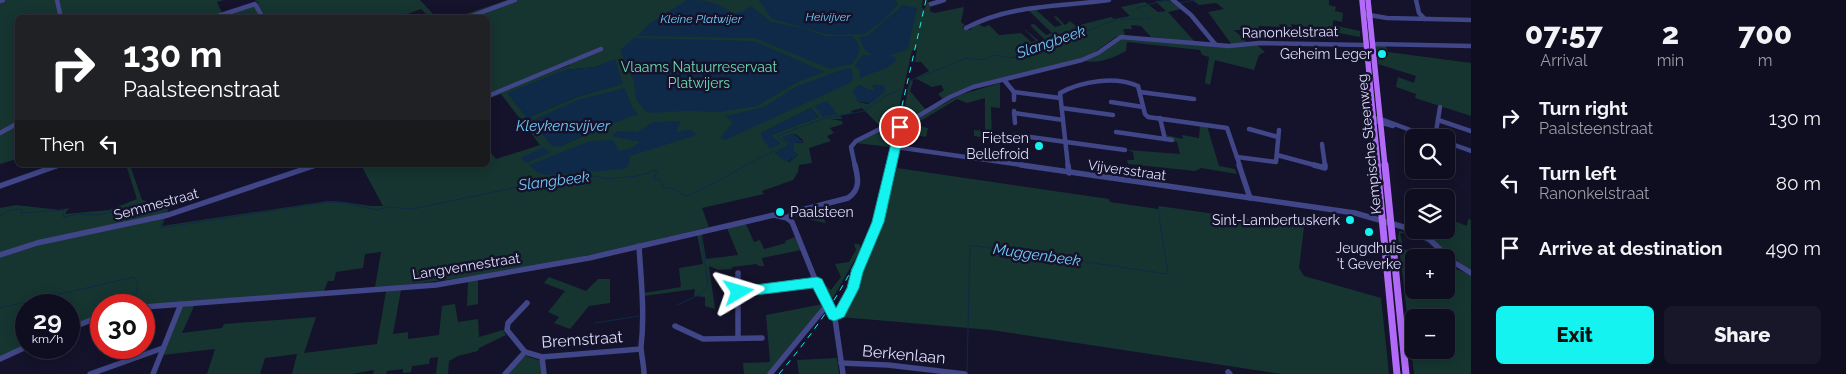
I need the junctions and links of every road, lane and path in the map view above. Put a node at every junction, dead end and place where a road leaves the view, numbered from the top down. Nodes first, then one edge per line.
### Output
1 (57, 0) edge
2 (515, 0) edge
3 (944, 0) edge
4 (1072, 0) edge
5 (1109, 0) edge
6 (1173, 0) edge
7 (1362, 0) edge
8 (1368, 0) edge
9 (1416, 0) edge
10 (931, 4) dead end
11 (1078, 4) junction
12 (1366, 13) junction
13 (60, 15) edge
14 (221, 15) edge
15 (261, 15) edge
16 (474, 15) edge
17 (1425, 19) junction
18 (1471, 20) edge
19 (966, 28) dead end
20 (1216, 44) junction
21 (1372, 44) junction
22 (1365, 45) junction
23 (1471, 46) edge
24 (601, 49) dead end
25 (1004, 80) junction
26 (1014, 92) junction
27 (1140, 92) junction
28 (490, 95) edge
29 (1060, 98) junction
30 (1194, 99) dead end
31 (1014, 100) dead end
32 (1111, 102) dead end
33 (1143, 107) junction
34 (1440, 107) dead end
35 (1062, 108) junction
36 (1113, 115) dead end
37 (1160, 118) junction
38 (1438, 118) junction
39 (1372, 119) junction
40 (1063, 120) junction
41 (1380, 121) junction
42 (1015, 123) dead end
43 (15, 125) edge
44 (882, 128) dead end
45 (1406, 129) edge
46 (1436, 129) edge
47 (1471, 129) edge
48 (1279, 130) dead end
49 (1253, 131) dead end
50 (1116, 132) dead end
51 (0, 133) edge
52 (1015, 135) dead end
53 (1278, 137) junction
54 (1165, 139) junction
55 (1172, 140) dead end
56 (1066, 143) junction
57 (1322, 144) dead end
58 (1455, 145) edge
59 (896, 147) junction
60 (1125, 150) dead end
61 (1471, 151) edge
62 (1277, 155) junction
63 (1237, 157) junction
64 (53, 167) edge
65 (310, 167) edge
66 (1069, 173) junction
67 (0, 186) edge
68 (1250, 198) junction
69 (787, 218) junction
70 (1385, 222) junction
71 (1405, 228) edge
72 (1431, 240) joint
73 (639, 246) junction
74 (0, 254) edge
75 (738, 273) dead end
76 (1471, 273) edge
77 (817, 282) junction
78 (739, 292) junction
79 (527, 303) dead end
80 (181, 304) junction
81 (827, 305) junction
82 (155, 306) edge
83 (834, 316) junction
84 (675, 326) dead end
85 (738, 338) junction
86 (762, 338) dead end
87 (163, 348) junction
88 (641, 349) junction
89 (525, 352) junction
90 (15, 353) edge
91 (542, 357) junction
92 (0, 360) edge
93 (841, 363) junction
94 (90, 374) edge
95 (153, 374) edge
96 (505, 374) edge
97 (544, 374) edge
98 (644, 374) edge
99 (770, 374) edge
100 (843, 374) edge
101 (965, 374) edge
102 (1397, 374) edge
103 (1406, 374) edge

1 - 13 street
2 - 16 street
3 - 10 street
4 - 11 street
5 - 11 street
6 - 20 street
7 - 12 main road, Kempische Steenweg
8 - 12 main road, Kempische Steenweg
9 - 17 street
11 - 19 street
12 - 17 street
12 - 21 main road, Kempische Steenweg
12 - 22 main road, Kempische Steenweg
14 - 15 street
17 - 18 street
20 - 22 street, Ranonkelstraat
20 - 25 street, Ranonkelstraat
21 - 23 street
21 - 41 main road, Kempische Steenweg
22 - 39 main road, Kempische Steenweg
24 - 28 street
25 - 26 street
25 - 59 street, Ranonkelstraat
26 - 29 street
26 - 31 street
27 - 29 street
27 - 30 street
27 - 33 street
29 - 35 street
32 - 33 street
33 - 37 street
34 - 38 street
35 - 36 street
35 - 40 street
37 - 54 street
37 - 63 street
38 - 46 street
38 - 47 street
39 - 41 street
39 - 70 main road, Kempische Steenweg
40 - 42 street
40 - 56 street
41 - 45 street
41 - 70 main road, Kempische Steenweg
43 - 51 street
44 - 69 street
48 - 53 street
49 - 53 street
50 - 54 street
52 - 56 street
53 - 62 street
54 - 55 street
56 - 60 street
56 - 66 street
57 - 62 street
58 - 61 street
59 - 66 street, Vijversstraat
59 - 83 street
62 - 63 street
63 - 68 street
64 - 67 street
65 - 74 street, Semmestraat
66 - 68 street, Vijversstraat
68 - 70 street, Vijversstraat
69 - 73 street, Langvennestraat
69 - 77 street
70 - 71 street
70 - 72 street
70 - 102 main road, Kempische Steenweg
70 - 103 main road, Kempische Steenweg
72 - 76 street
73 - 80 street, Langvennestraat
73 - 88 street, Bremstraat
75 - 78 street
77 - 78 street
77 - 81 street
78 - 85 street
79 - 89 street
80 - 82 street, Langvennestraat
80 - 87 street
81 - 83 street
81 - 99 street
83 - 93 street
84 - 85 street
85 - 86 street
87 - 94 street
87 - 95 street
88 - 91 street, Bremstraat
88 - 98 street, Bremstraat
89 - 91 street, Bremstraat
89 - 96 street
90 - 92 street
91 - 97 street
93 - 100 street
93 - 101 street, Berkenlaan

